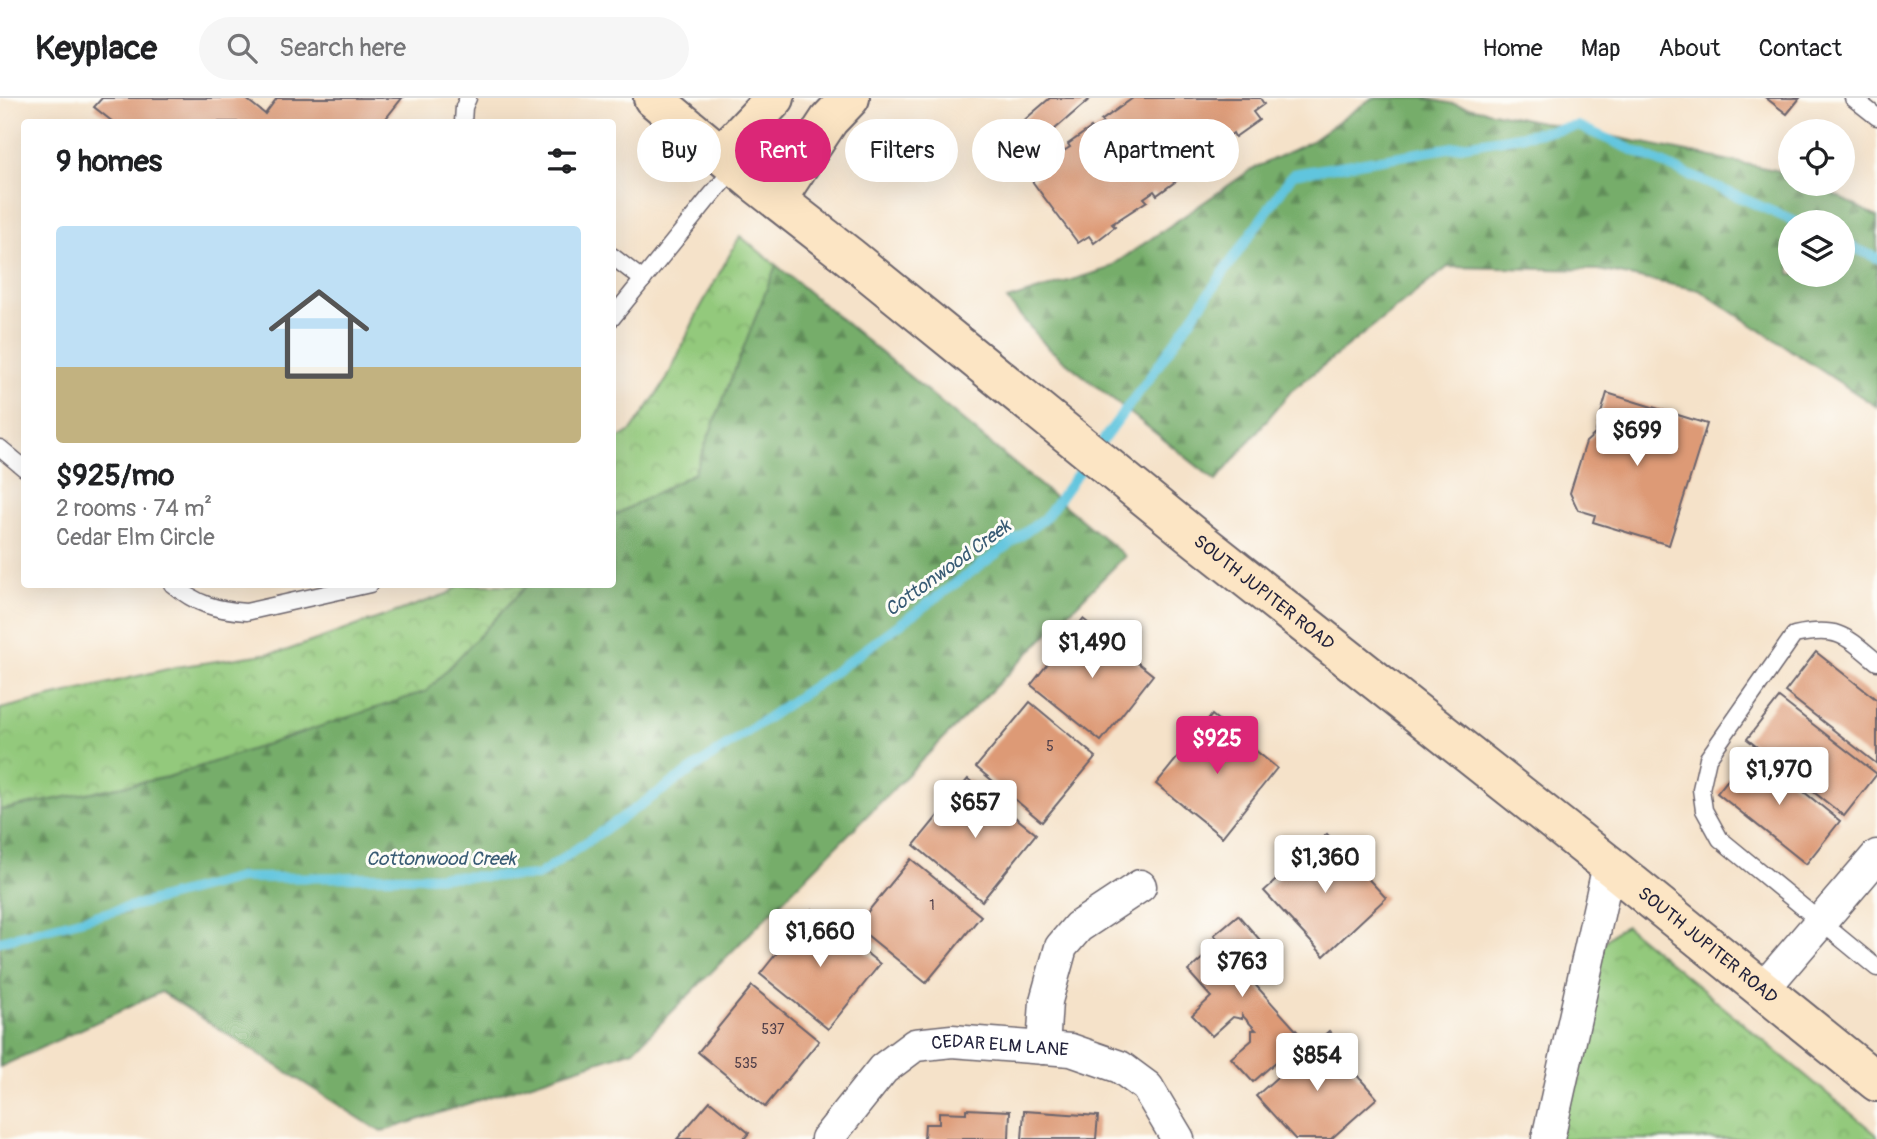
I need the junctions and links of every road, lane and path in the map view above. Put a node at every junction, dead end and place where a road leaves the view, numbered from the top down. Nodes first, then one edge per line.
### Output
1 (468, 98) edge
2 (653, 98) edge
3 (775, 98) edge
4 (850, 98) edge
5 (1853, 98) edge
6 (1877, 117) edge
7 (463, 119) edge
8 (729, 160) junction
9 (777, 199) junction
10 (616, 259) edge
11 (643, 280) junction
12 (616, 313) edge
13 (0, 448) edge
14 (21, 466) edge
15 (177, 588) edge
16 (352, 588) edge
17 (1877, 662) edge
18 (1877, 856) edge
19 (1609, 865) junction
20 (1140, 886) dead end
21 (1821, 921) junction
22 (1877, 968) edge
23 (1763, 989) junction
24 (1043, 1048) junction
25 (1877, 1082) edge
26 (827, 1139) edge
27 (1178, 1139) edge
28 (1548, 1139) edge

1 - 7 lane
2 - 8 street, SOUTH JUPITER ROAD
3 - 8 street
4 - 9 street
5 - 6 lane
8 - 9 street, SOUTH JUPITER ROAD
8 - 11 lane
9 - 19 street, SOUTH JUPITER ROAD
10 - 11 lane
11 - 12 lane
13 - 14 lane
15 - 16 lane
17 - 21 lane
18 - 21 street
19 - 23 street, SOUTH JUPITER ROAD
19 - 28 street
20 - 24 street
21 - 22 lane
21 - 23 street
23 - 25 street, SOUTH JUPITER ROAD
24 - 26 street, CEDAR ELM LANE
24 - 27 street, CEDAR ELM LANE

